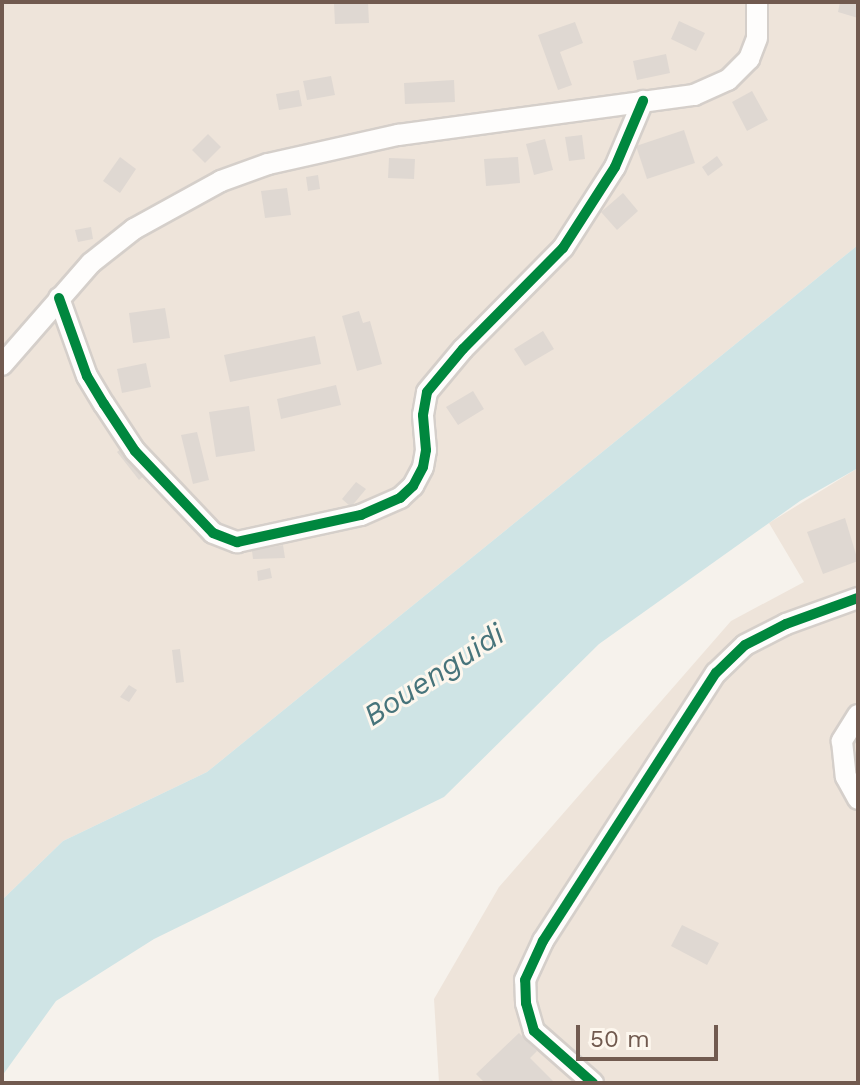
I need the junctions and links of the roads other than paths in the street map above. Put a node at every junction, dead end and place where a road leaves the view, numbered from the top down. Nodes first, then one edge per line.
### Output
1 (757, 2) edge
2 (643, 101) junction
3 (59, 298) junction
4 (2, 365) edge
5 (858, 598) edge
6 (858, 715) edge
7 (858, 799) edge
8 (593, 1083) edge

1 - 2 street
2 - 3 street
2 - 3 street
3 - 4 street
5 - 8 street
6 - 7 street

